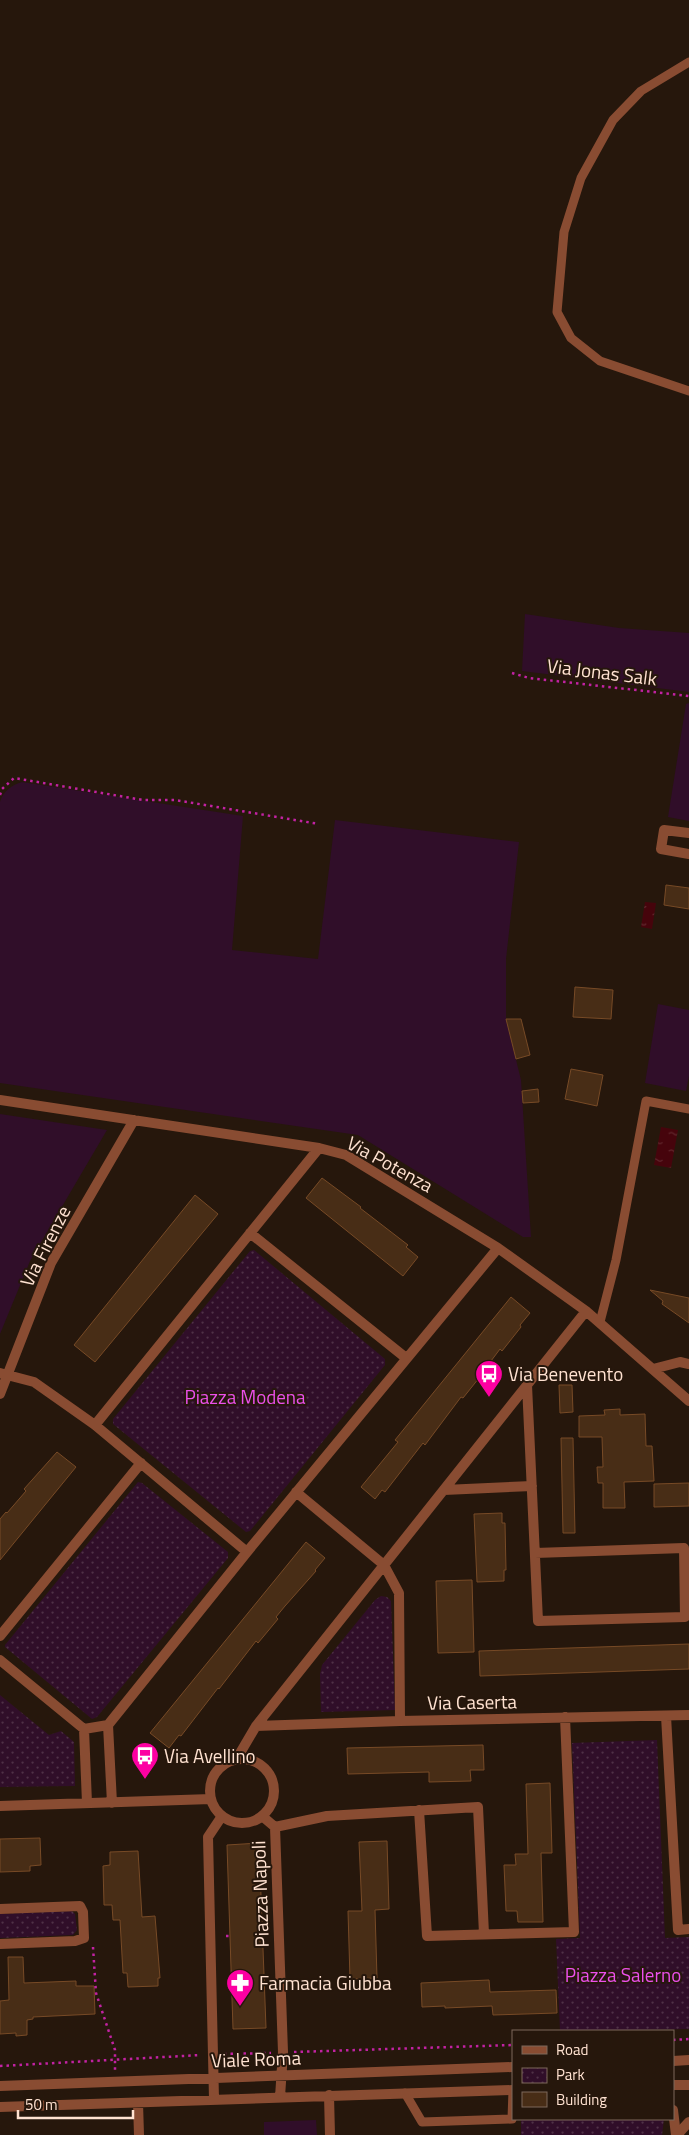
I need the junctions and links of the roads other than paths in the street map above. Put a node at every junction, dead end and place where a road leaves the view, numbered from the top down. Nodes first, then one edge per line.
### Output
1 (689, 62) edge
2 (689, 392) edge
3 (689, 833) edge
4 (689, 854) edge
5 (0, 1100) edge
6 (689, 1110) edge
7 (134, 1120) junction
8 (319, 1148) junction
9 (250, 1233) junction
10 (498, 1248) junction
11 (586, 1311) junction
12 (600, 1322) junction
13 (406, 1358) junction
14 (689, 1364) edge
15 (653, 1369) junction
16 (4, 1374) edge
17 (527, 1385) junction
18 (0, 1394) edge
19 (689, 1401) edge
20 (95, 1425) junction
21 (141, 1463) junction
22 (532, 1486) junction
23 (444, 1490) junction
24 (296, 1492) junction
25 (247, 1552) junction
26 (535, 1553) junction
27 (384, 1565) junction
28 (0, 1636) edge
29 (0, 1660) edge
30 (689, 1714) edge
31 (666, 1716) junction
32 (565, 1717) junction
33 (400, 1721) junction
34 (108, 1725) junction
35 (256, 1726) junction
36 (84, 1729) junction
37 (236, 1760) junction
38 (212, 1799) junction
39 (87, 1803) junction
40 (112, 1803) junction
41 (0, 1806) edge
42 (419, 1810) junction
43 (222, 1816) junction
44 (262, 1816) junction
45 (275, 1827) junction
46 (0, 1909) edge
47 (689, 1929) edge
48 (484, 1934) junction
49 (0, 1944) edge
50 (689, 2060) edge
51 (674, 2061) edge
52 (512, 2067) edge
53 (280, 2076) junction
54 (214, 2078) junction
55 (689, 2084) edge
56 (674, 2085) edge
57 (0, 2086) edge
58 (512, 2090) edge
59 (405, 2093) junction
60 (329, 2096) junction
61 (280, 2097) junction
62 (214, 2099) junction
63 (138, 2103) junction
64 (0, 2106) edge
65 (674, 2118) edge
66 (512, 2119) edge
67 (689, 2122) edge
68 (140, 2135) edge
69 (330, 2135) edge
70 (676, 2135) edge

1 - 2 lane
3 - 4 street
5 - 7 street, Via Potenza
6 - 12 lane
7 - 8 street, Via Potenza
7 - 16 street, Via Firenze
8 - 9 street
8 - 10 street, Via Potenza
9 - 13 street
9 - 20 street
10 - 11 street, Via Potenza
10 - 13 street
11 - 12 street, Via Potenza
11 - 17 street
12 - 15 street, Via Potenza
13 - 24 street
14 - 15 street
15 - 19 street, Via Potenza
16 - 18 street, Via Firenze
16 - 20 street
17 - 22 street
17 - 23 street
20 - 21 street
21 - 25 street
21 - 28 street
22 - 23 street
22 - 26 street
23 - 27 street
24 - 25 street
24 - 27 street
25 - 34 street
26 - 26 street
27 - 33 street
27 - 35 street
29 - 36 street
30 - 31 street, Via Caserta
31 - 32 street, Via Caserta
31 - 47 street
32 - 33 street, Via Caserta
32 - 48 street
33 - 35 street, Via Caserta
34 - 36 street
34 - 40 street
35 - 37 street
36 - 39 street
37 - 38 street
37 - 44 street, Piazza Napoli
38 - 40 street
38 - 43 street
39 - 40 street
39 - 41 street
42 - 45 street
42 - 48 street
42 - 48 street
43 - 44 street, Piazza Napoli
43 - 54 street
44 - 45 street, Piazza Napoli
45 - 53 street, Piazza Napoli
46 - 49 street
50 - 51 street
52 - 53 street, Viale Roma
53 - 54 street, Viale Roma
53 - 61 street, Piazza Napoli
54 - 57 street, Viale Roma
54 - 62 street
55 - 56 street
58 - 59 street, Viale Roma
59 - 60 street, Viale Roma
59 - 66 lane
60 - 61 street, Viale Roma
60 - 69 street
61 - 62 street, Viale Roma
62 - 63 street, Viale Roma
63 - 64 street, Viale Roma
63 - 68 street
65 - 70 street
67 - 70 street

